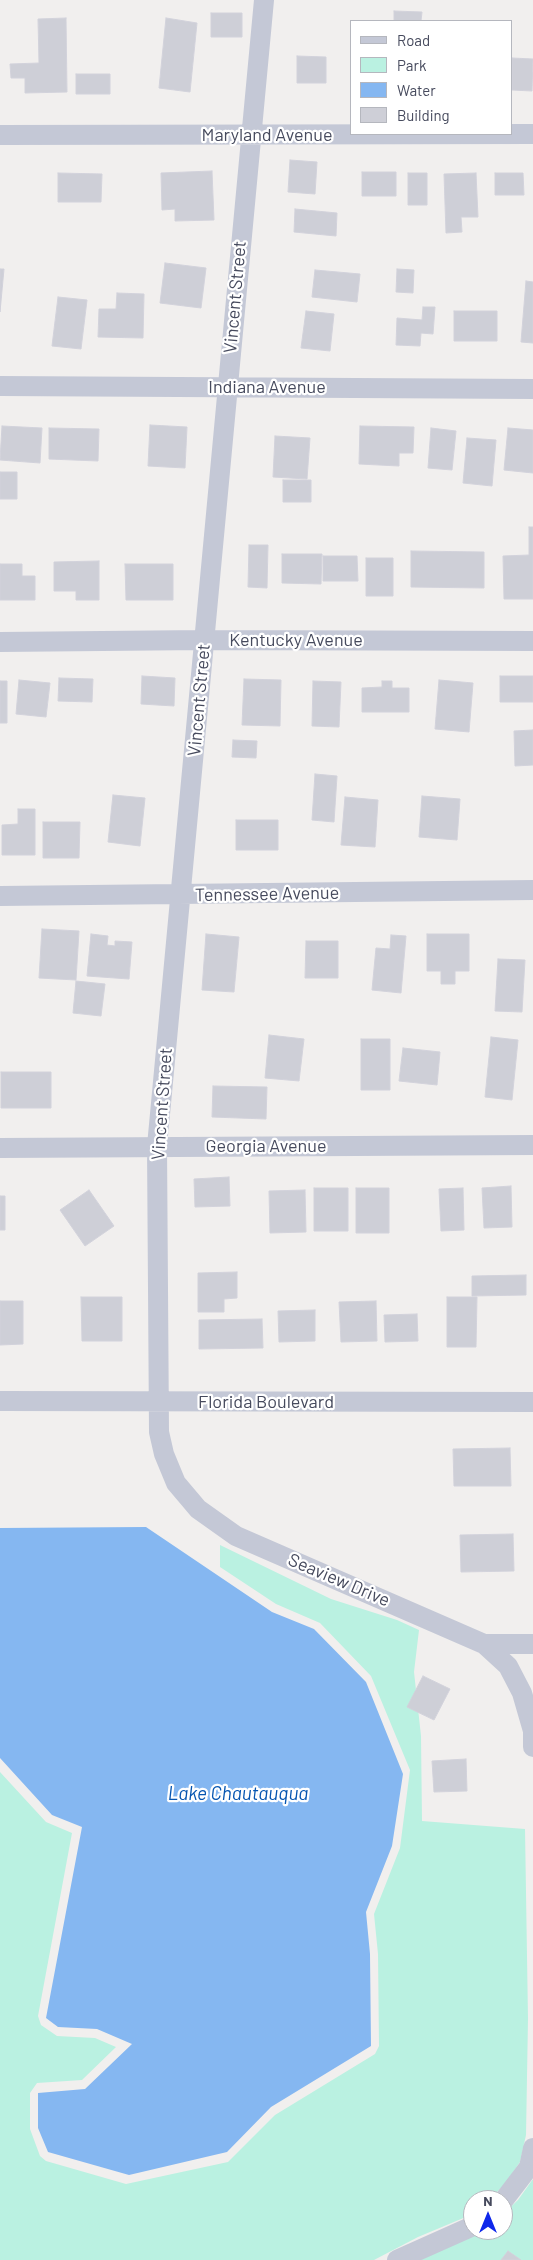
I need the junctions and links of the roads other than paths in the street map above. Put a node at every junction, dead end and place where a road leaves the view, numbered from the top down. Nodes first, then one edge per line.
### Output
1 (264, 0) edge
2 (513, 134) edge
3 (533, 134) edge
4 (0, 135) edge
5 (250, 135) junction
6 (350, 135) edge
7 (0, 386) edge
8 (227, 387) junction
9 (533, 389) edge
10 (204, 640) junction
11 (533, 641) edge
12 (0, 642) edge
13 (533, 890) edge
14 (181, 895) junction
15 (0, 896) edge
16 (533, 1145) edge
17 (157, 1146) junction
18 (0, 1148) edge
19 (0, 1401) edge
20 (160, 1402) junction
21 (533, 1402) edge
22 (484, 1644) junction
23 (533, 1644) edge
24 (533, 1747) edge
25 (533, 2148) edge
26 (511, 2190) edge
27 (463, 2230) edge
28 (397, 2260) edge

1 - 5 street, Vincent Street
2 - 3 street, Maryland Avenue
4 - 5 street, Maryland Avenue
5 - 6 street, Maryland Avenue
5 - 8 street, Vincent Street
7 - 8 street, Indiana Avenue
8 - 9 street, Indiana Avenue
8 - 10 street, Vincent Street
10 - 11 street, Kentucky Avenue
10 - 12 street, Kentucky Avenue
10 - 14 street, Vincent Street
13 - 14 street, Tennessee Avenue
14 - 15 street, Tennessee Avenue
14 - 17 street, Vincent Street
16 - 17 street, Georgia Avenue
17 - 18 street, Georgia Avenue
17 - 20 street, Vincent Street
19 - 20 street, Florida Boulevard
20 - 21 street, Florida Boulevard
20 - 22 street, Seaview Drive
22 - 23 street
22 - 24 street, Seaview Drive
25 - 26 street
27 - 28 street

